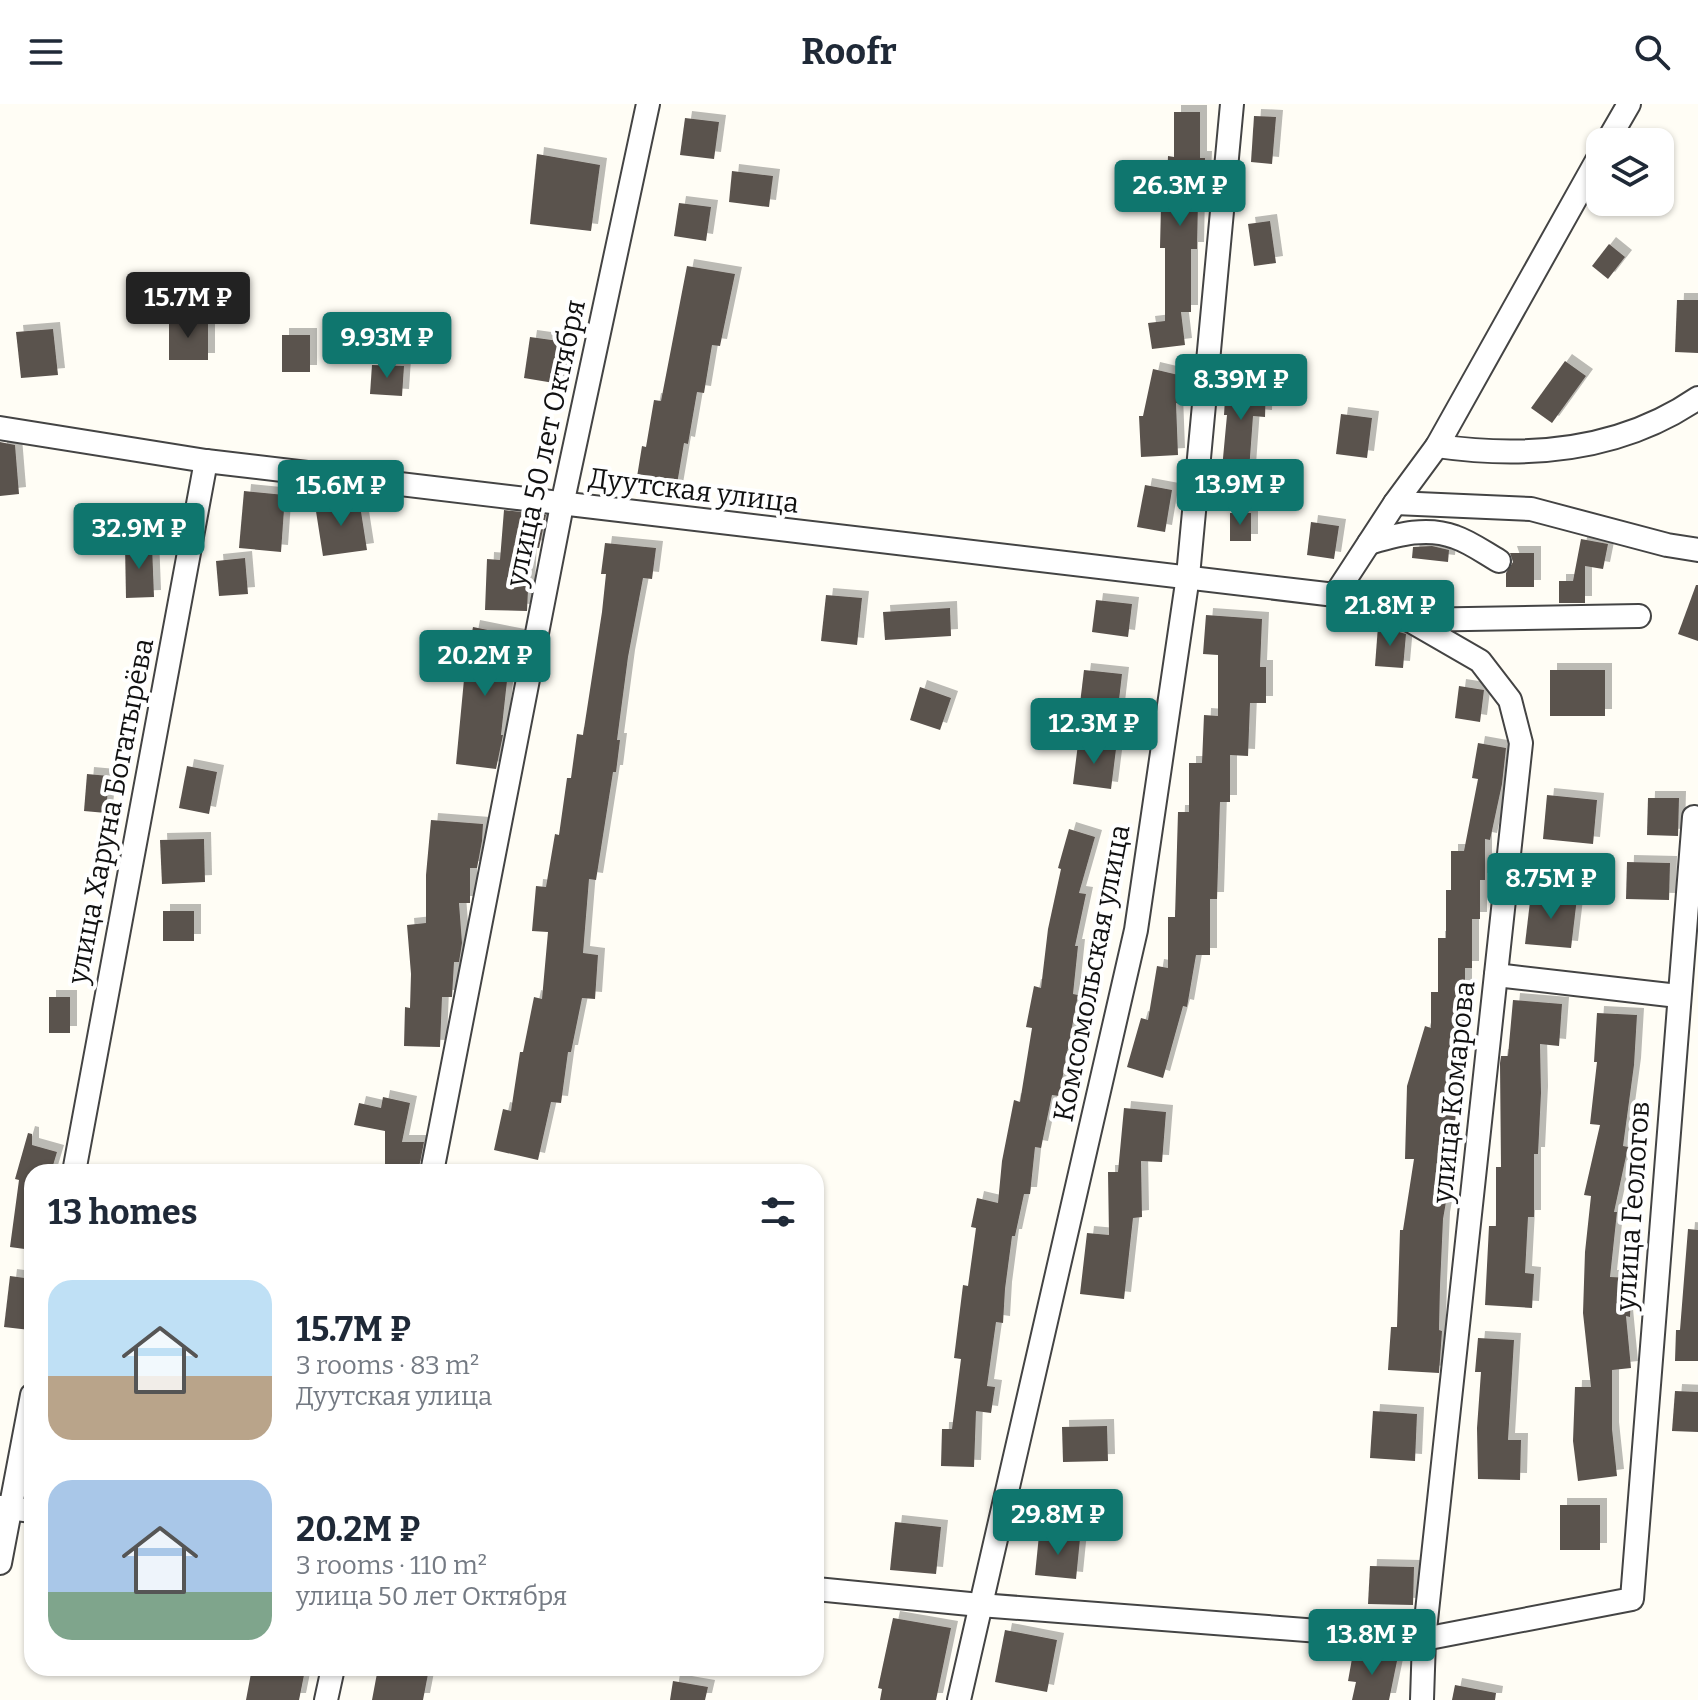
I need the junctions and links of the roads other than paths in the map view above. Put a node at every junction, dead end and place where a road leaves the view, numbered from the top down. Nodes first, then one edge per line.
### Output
1 (648, 104) edge
2 (1232, 104) edge
3 (1629, 104) edge
4 (1615, 128) edge
5 (1586, 180) edge
6 (1698, 398) edge
7 (0, 428) edge
8 (1437, 446) junction
9 (206, 461) junction
10 (1395, 503) junction
11 (562, 505) junction
12 (1369, 543) junction
13 (1698, 550) edge
14 (1499, 561) dead end
15 (1188, 576) junction
16 (1335, 595) junction
17 (1639, 616) dead end
18 (1409, 620) junction
19 (1694, 817) dead end
20 (1496, 975) junction
21 (1678, 996) junction
22 (75, 1164) edge
23 (434, 1164) edge
24 (24, 1446) edge
25 (14, 1509) edge
26 (0, 1563) edge
27 (824, 1590) edge
28 (980, 1605) junction
29 (1424, 1639) junction
30 (331, 1676) edge
31 (326, 1700) edge
32 (959, 1700) edge
33 (1422, 1700) edge

1 - 11 street, улица 50 лет Октября
2 - 15 street, Комсомольская улица
3 - 4 street
5 - 8 street
6 - 8 street
7 - 9 street, Дуутская улица
8 - 10 street
9 - 11 street, Дуутская улица
9 - 22 street, улица Харуна Богатырёва
10 - 12 street
10 - 13 street
11 - 15 street, Дуутская улица
11 - 23 street, улица 50 лет Октября
12 - 14 street
12 - 16 street
15 - 16 street, Дуутская улица
15 - 28 street, Комсомольская улица
16 - 18 street, улица Комарова
17 - 18 street
18 - 20 street, улица Комарова
19 - 21 street, улица Геологов
20 - 21 street
20 - 29 street, улица Комарова
21 - 29 street, улица Геологов
24 - 25 street
25 - 26 street
27 - 28 street
28 - 29 street
28 - 32 street, Комсомольская улица
29 - 33 street, улица Комарова
30 - 31 street

